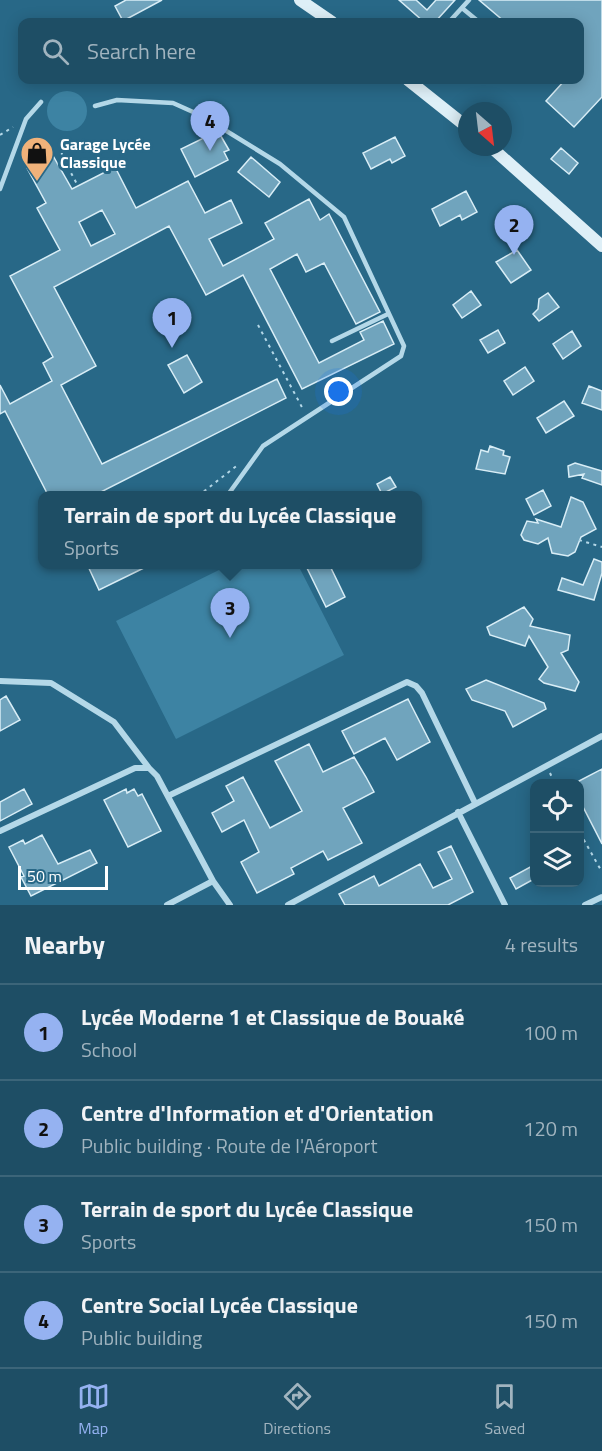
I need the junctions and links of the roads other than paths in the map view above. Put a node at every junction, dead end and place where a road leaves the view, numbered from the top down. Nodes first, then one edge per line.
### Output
1 (300, 0) edge
2 (469, 0) edge
3 (462, 8) junction
4 (326, 18) edge
5 (453, 18) edge
6 (474, 18) edge
7 (413, 84) edge
8 (41, 102) dead end
9 (95, 106) dead end
10 (458, 120) edge
11 (501, 156) edge
12 (0, 189) edge
13 (602, 246) edge
14 (388, 314) junction
15 (332, 342) dead end
16 (230, 491) edge
17 (0, 681) edge
18 (602, 736) edge
19 (148, 768) junction
20 (168, 796) junction
21 (475, 803) junction
22 (458, 812) junction
23 (0, 831) edge
24 (213, 881) junction
25 (602, 897) edge
26 (167, 905) edge
27 (230, 905) edge
28 (288, 905) edge
29 (505, 905) edge
30 (585, 905) edge

1 - 4 main road
2 - 3 lane
3 - 5 lane
3 - 6 lane
7 - 10 main road
8 - 12 lane
9 - 14 lane
11 - 13 main road
14 - 15 lane
14 - 16 lane
17 - 19 street
18 - 21 street
19 - 20 street
19 - 23 street
20 - 21 street
20 - 24 street
21 - 22 street
22 - 28 street
22 - 29 street
24 - 26 street
24 - 27 street
25 - 30 street

